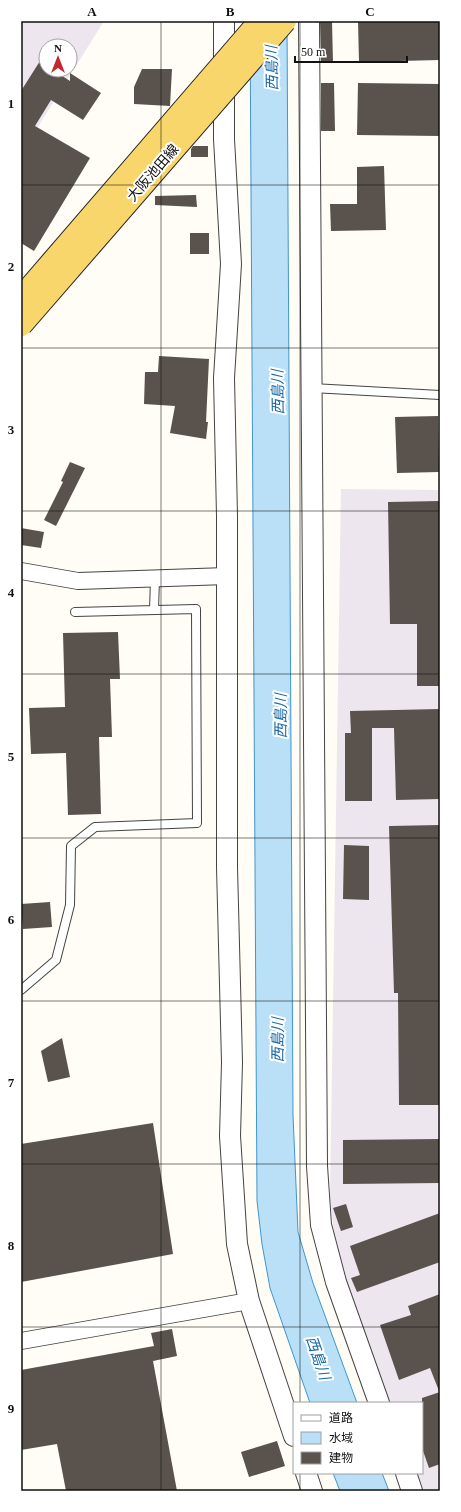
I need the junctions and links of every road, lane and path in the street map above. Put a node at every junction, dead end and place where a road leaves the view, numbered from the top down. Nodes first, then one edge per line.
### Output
1 (224, 21) edge
2 (260, 21) edge
3 (285, 21) edge
4 (309, 21) edge
5 (21, 298) edge
6 (21, 325) edge
7 (311, 388) junction
8 (440, 395) edge
9 (21, 571) edge
10 (227, 576) junction
11 (154, 579) junction
12 (154, 610) junction
13 (75, 612) dead end
14 (21, 990) edge
15 (248, 1301) junction
16 (21, 1341) edge
17 (379, 1402) edge
18 (293, 1433) edge
19 (306, 1474) edge
20 (406, 1474) edge
21 (312, 1491) edge
22 (412, 1491) edge

1 - 10 street
2 - 5 main road, 大阪池田線, bridge
3 - 6 main road, 大阪池田線, bridge
4 - 7 street
7 - 8 lane
7 - 17 street
9 - 11 street
10 - 11 street
10 - 15 street
11 - 12 lane
12 - 13 lane
12 - 14 lane
15 - 16 street
15 - 18 street
19 - 21 street
20 - 22 street

